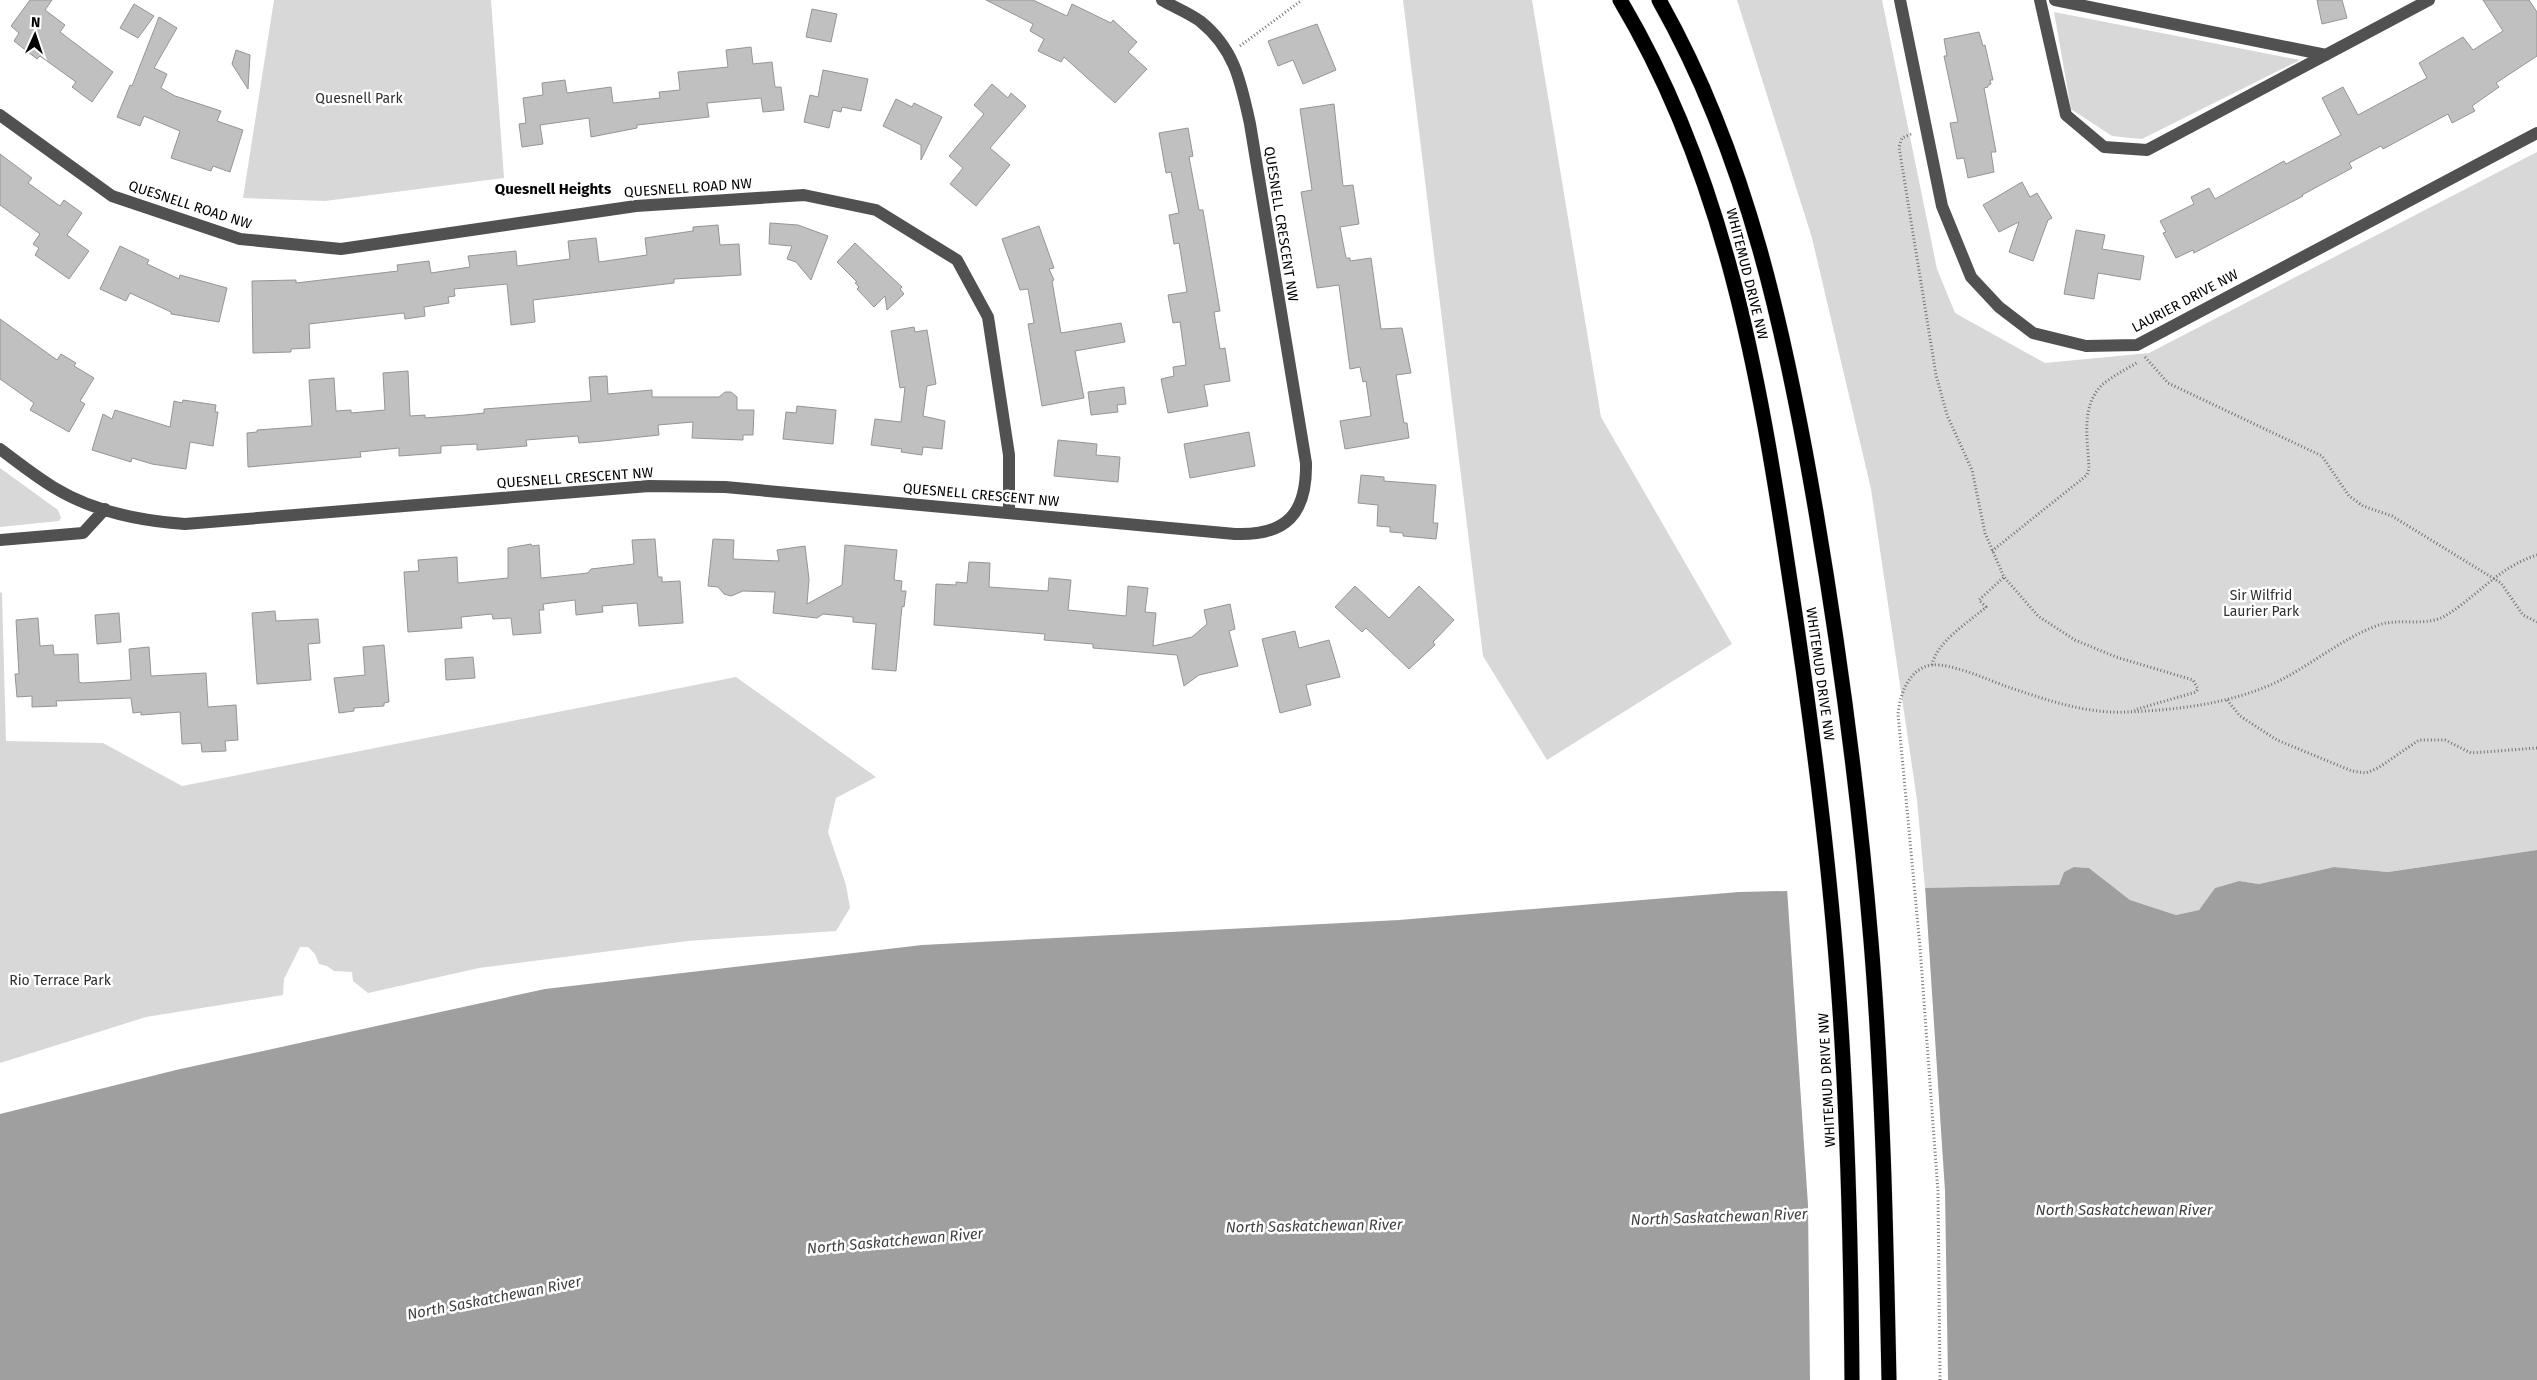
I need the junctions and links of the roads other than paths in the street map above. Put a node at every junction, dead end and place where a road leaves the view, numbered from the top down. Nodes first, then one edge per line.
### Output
1 (1162, 0) edge
2 (1620, 0) edge
3 (1659, 0) edge
4 (1900, 0) edge
5 (2040, 0) edge
6 (2055, 0) edge
7 (2429, 0) edge
8 (2326, 55) junction
9 (0, 115) edge
10 (2537, 133) edge
11 (0, 449) edge
12 (105, 508) junction
13 (1009, 512) junction
14 (0, 540) edge
15 (1852, 1380) edge
16 (1889, 1380) edge

1 - 13 street, QUESNELL CRESCENT NW
2 - 15 highway, WHITEMUD DRIVE NW
3 - 16 highway, WHITEMUD DRIVE NW
4 - 10 street, LAURIER DRIVE NW
5 - 8 street
6 - 8 street
7 - 8 street
9 - 13 street, QUESNELL ROAD NW
11 - 12 street, QUESNELL CRESCENT NW
12 - 13 street, QUESNELL CRESCENT NW
12 - 14 street

